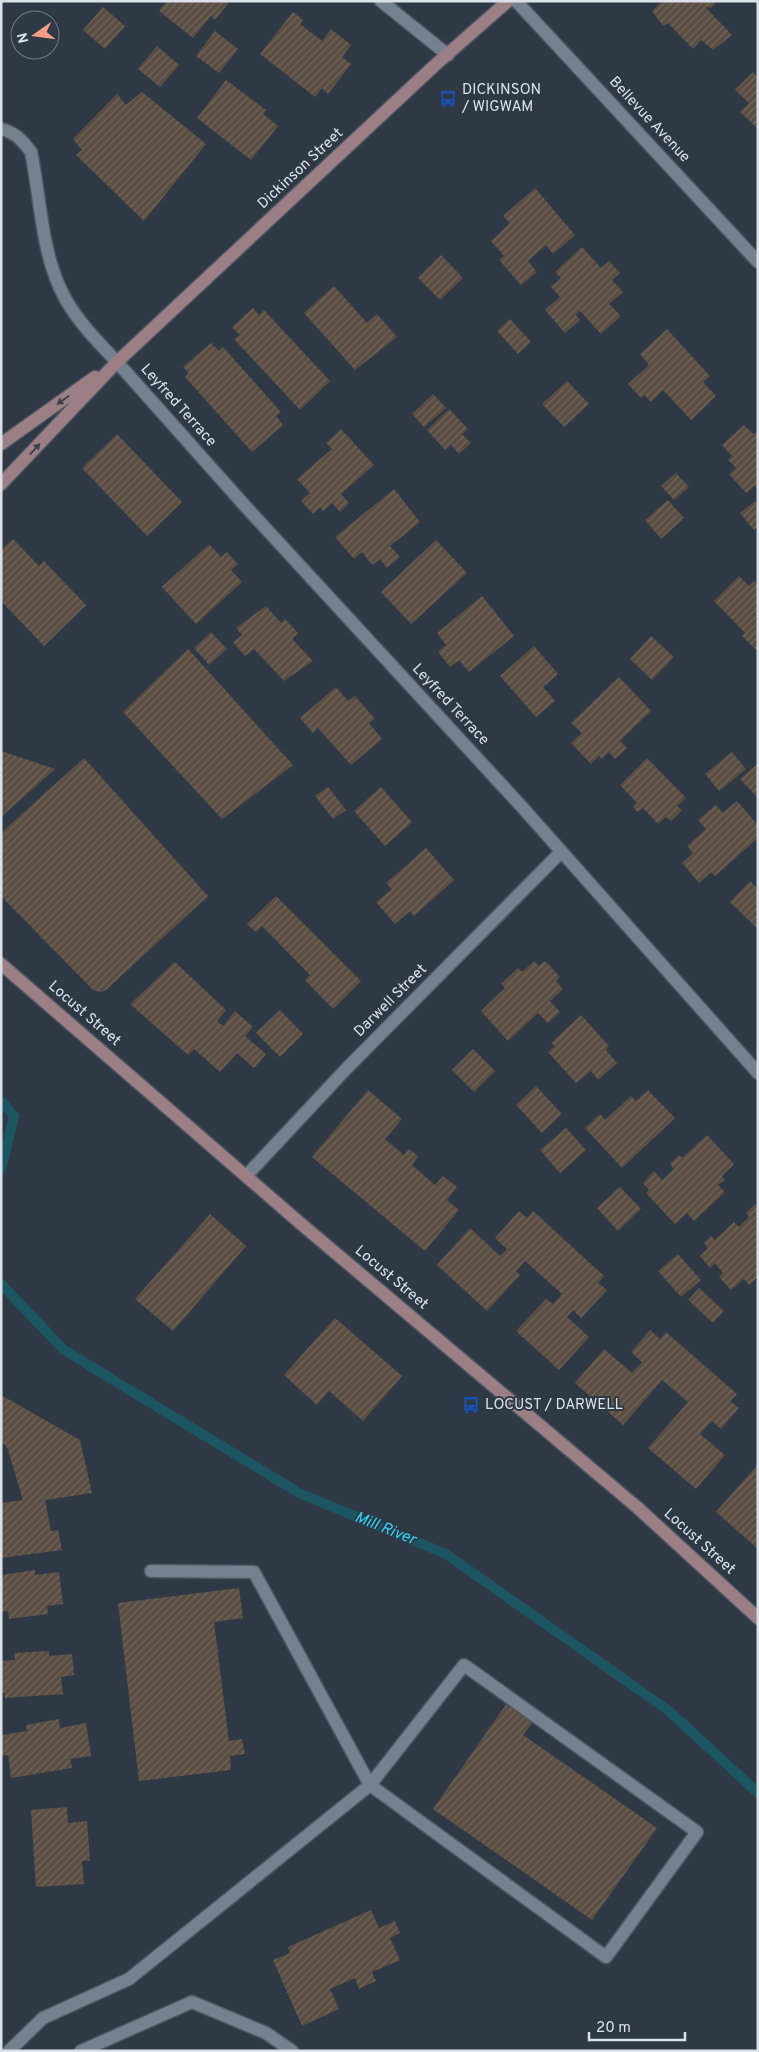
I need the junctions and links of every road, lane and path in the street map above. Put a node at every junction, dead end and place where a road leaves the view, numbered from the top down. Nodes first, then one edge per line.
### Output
1 (380, 1) edge
2 (508, 1) edge
3 (516, 1) edge
4 (448, 55) junction
5 (1, 129) edge
6 (758, 262) edge
7 (117, 362) junction
8 (1, 444) edge
9 (1, 484) edge
10 (562, 852) junction
11 (1, 964) edge
12 (758, 1073) edge
13 (246, 1176) junction
14 (151, 1571) dead end
15 (758, 1618) edge
16 (370, 1785) junction
17 (8, 2051) edge
18 (81, 2051) edge
19 (292, 2051) edge

1 - 4 street
2 - 4 street, Dickinson Street
3 - 6 street, Bellevue Avenue
4 - 7 street, Dickinson Street
5 - 7 street, Leyfred Terrace
7 -> 8 street, Dickinson Street
9 -> 7 street, Dickinson Street
7 - 10 street, Leyfred Terrace
10 - 12 street, Leyfred Terrace
10 - 13 street, Darwell Street
11 - 13 street, Locust Street
13 - 15 street, Locust Street
14 - 16 street
16 - 16 street
16 - 17 street
18 - 19 street

